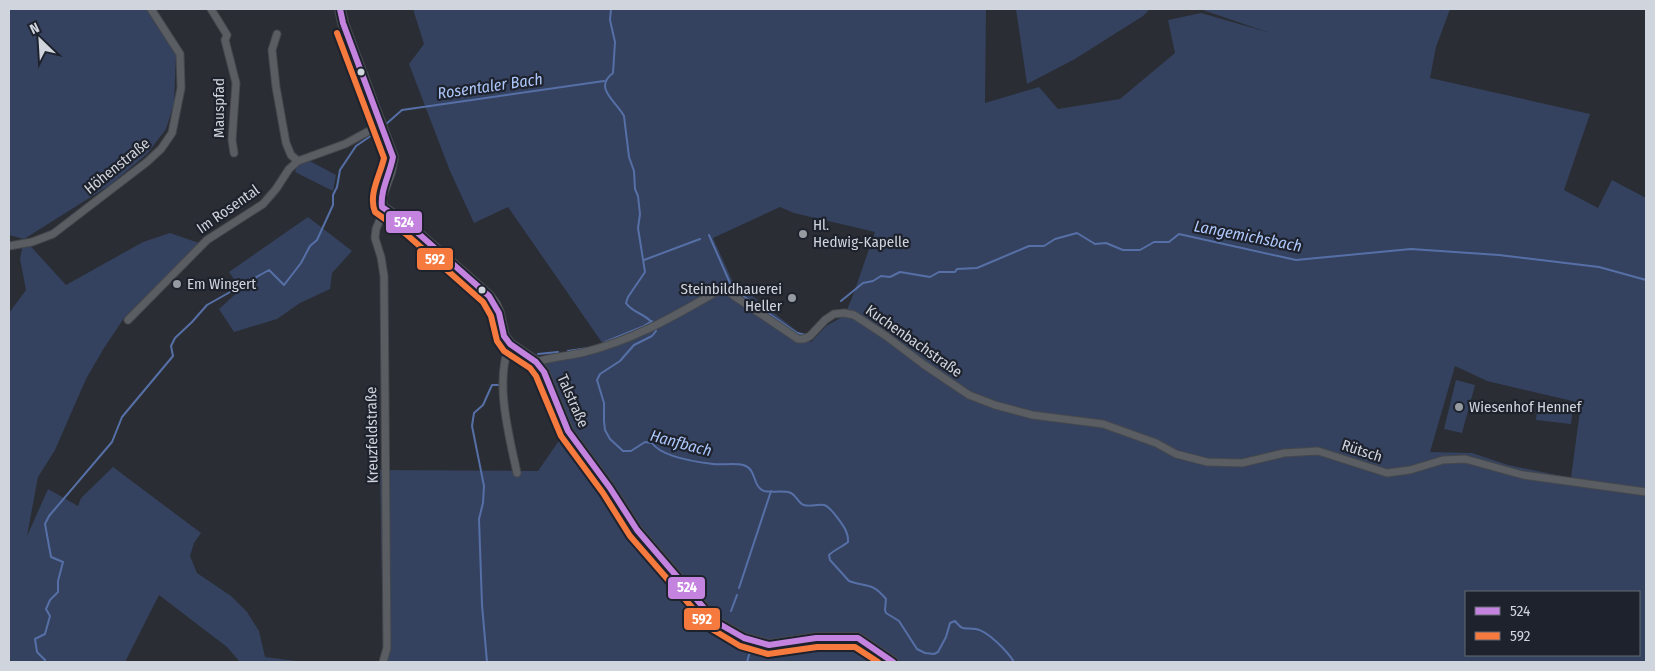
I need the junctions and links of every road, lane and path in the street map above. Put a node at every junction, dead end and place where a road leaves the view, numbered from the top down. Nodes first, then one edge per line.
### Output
1 (151, 9) edge
2 (211, 9) edge
3 (340, 9) edge
4 (277, 34) dead end
5 (380, 125) junction
6 (234, 153) dead end
7 (298, 161) junction
8 (384, 210) junction
9 (9, 246) edge
10 (128, 320) dead end
11 (510, 344) junction
12 (536, 362) junction
13 (1073, 419) joint
14 (516, 473) dead end
15 (1646, 492) edge
16 (383, 662) edge
17 (893, 662) edge

1 - 9 street, Höhenstraße
2 - 6 street, Mauspfad
3 - 5 main road
4 - 7 street
5 - 7 street, Im Rosental
5 - 8 main road
7 - 10 street, Im Rosental
8 - 11 main road
8 - 16 street, Kreuzfeldstraße
11 - 12 main road, Talstraße
11 - 14 street
12 - 13 street, Kuchenbachstraße
12 - 17 main road, Talstraße
13 - 15 street, Rütsch

